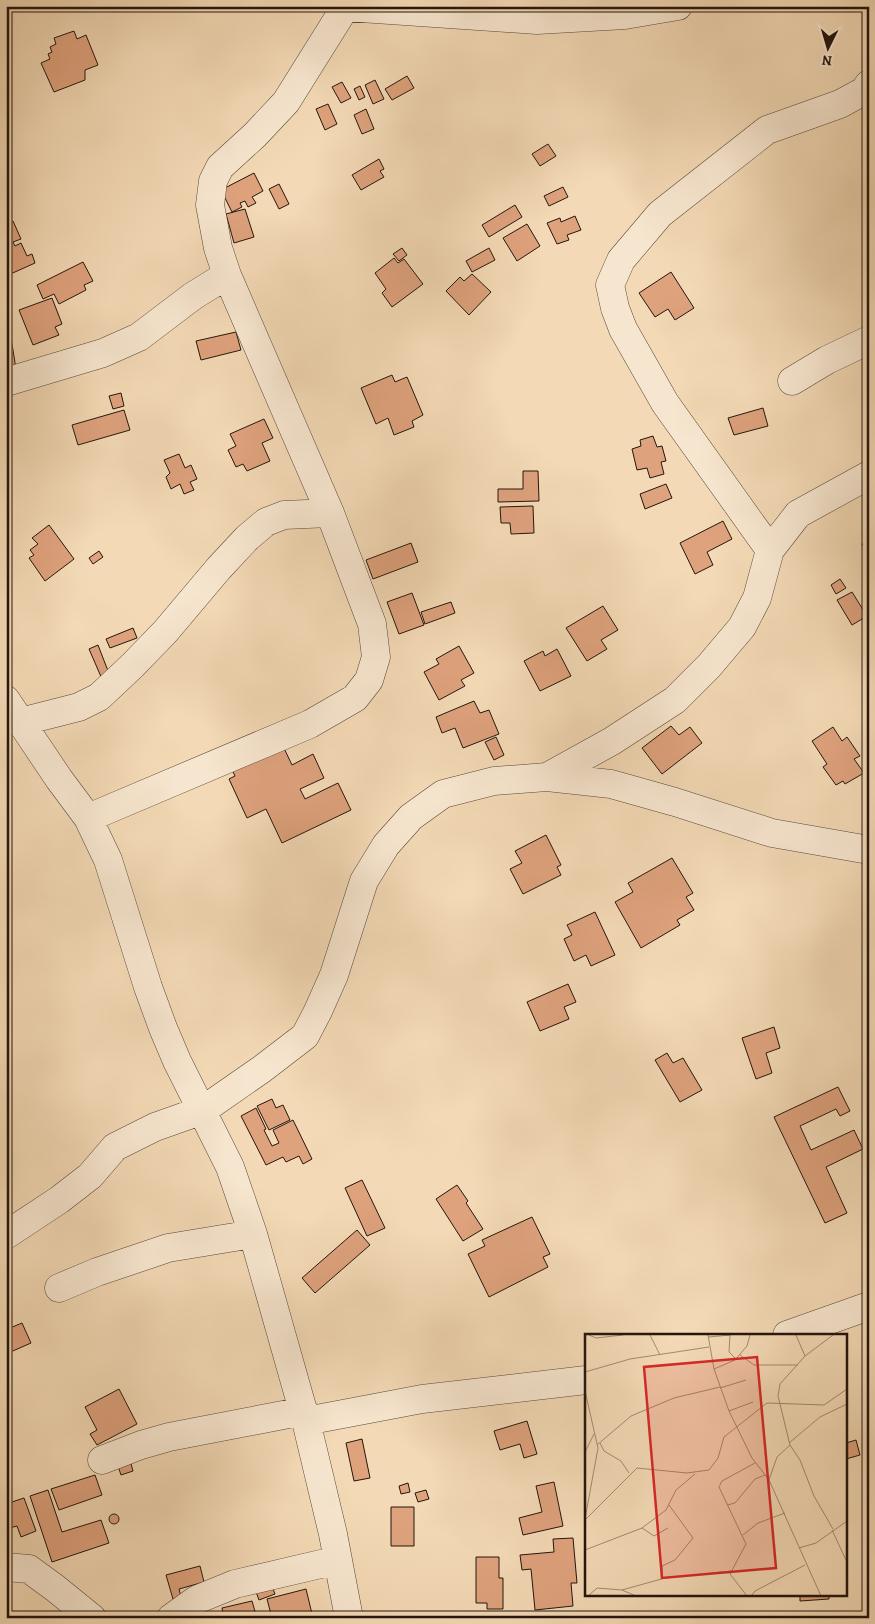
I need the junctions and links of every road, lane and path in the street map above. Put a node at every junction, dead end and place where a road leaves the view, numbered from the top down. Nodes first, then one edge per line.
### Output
1 (346, 6) edge
2 (678, 6) edge
3 (869, 84) edge
4 (227, 275) junction
5 (869, 340) edge
6 (792, 381) dead end
7 (6, 382) edge
8 (869, 475) edge
9 (330, 513) junction
10 (770, 550) junction
11 (13, 711) edge
12 (547, 778) junction
13 (88, 818) junction
14 (869, 850) edge
15 (203, 1110) junction
16 (253, 1234) junction
17 (6, 1235) edge
18 (59, 1288) dead end
19 (869, 1306) edge
20 (790, 1334) edge
21 (585, 1380) edge
22 (305, 1416) junction
23 (102, 1460) dead end
24 (338, 1560) junction
25 (6, 1567) edge
26 (92, 1618) edge
27 (171, 1618) edge
28 (349, 1618) edge

1 - 2 street
1 - 4 street
3 - 10 street
4 - 7 street
4 - 9 street
5 - 6 street
8 - 10 street
9 - 11 street
9 - 13 street
10 - 12 street
11 - 13 street
12 - 14 street
12 - 15 street
13 - 15 street
15 - 16 street
15 - 17 street
16 - 18 street
16 - 22 street
19 - 20 street
21 - 22 street
22 - 23 street
22 - 24 street
24 - 27 street
24 - 28 street
25 - 26 street

